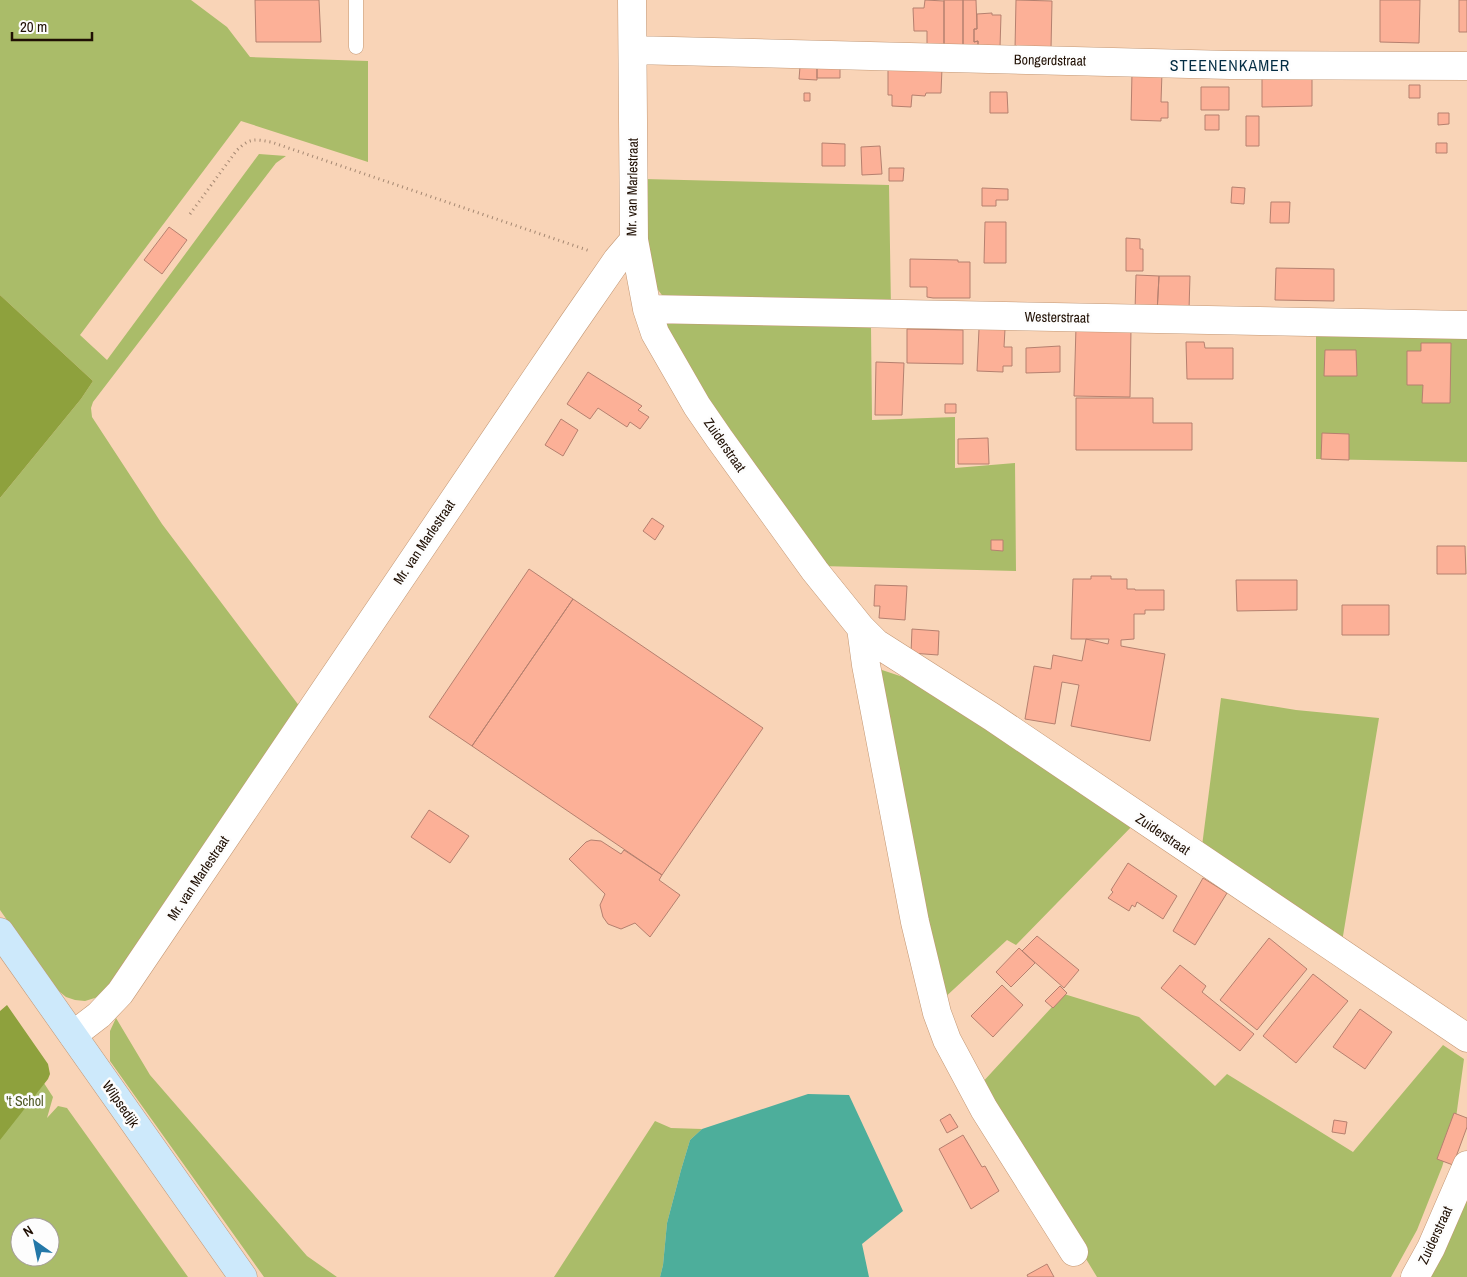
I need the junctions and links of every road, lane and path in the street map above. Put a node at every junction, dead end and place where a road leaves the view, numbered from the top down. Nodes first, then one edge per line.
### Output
1 (356, 0) edge
2 (632, 0) edge
3 (356, 47) dead end
4 (632, 50) junction
5 (1467, 66) edge
6 (190, 214) dead end
7 (626, 250) junction
8 (647, 309) junction
9 (1467, 325) edge
10 (860, 628) junction
11 (0, 932) edge
12 (73, 1035) junction
13 (1467, 1038) edge
14 (1467, 1165) edge
15 (1074, 1252) dead end
16 (243, 1277) edge
17 (1415, 1277) edge

1 - 3 lane
2 - 4 street, Mr. van Marlestraat
4 - 5 street, Bongerdstraat
4 - 7 street, Mr. van Marlestraat
6 - 7 path
7 - 8 street, Zuiderstraat
7 - 12 street, Mr. van Marlestraat
8 - 9 street, Westerstraat
8 - 10 street, Zuiderstraat
10 - 13 street, Zuiderstraat
10 - 15 street, Zuiderstraat
11 - 12 main road, Wilpsedijk
12 - 16 main road, Wilpsedijk
14 - 17 street, Zuiderstraat

